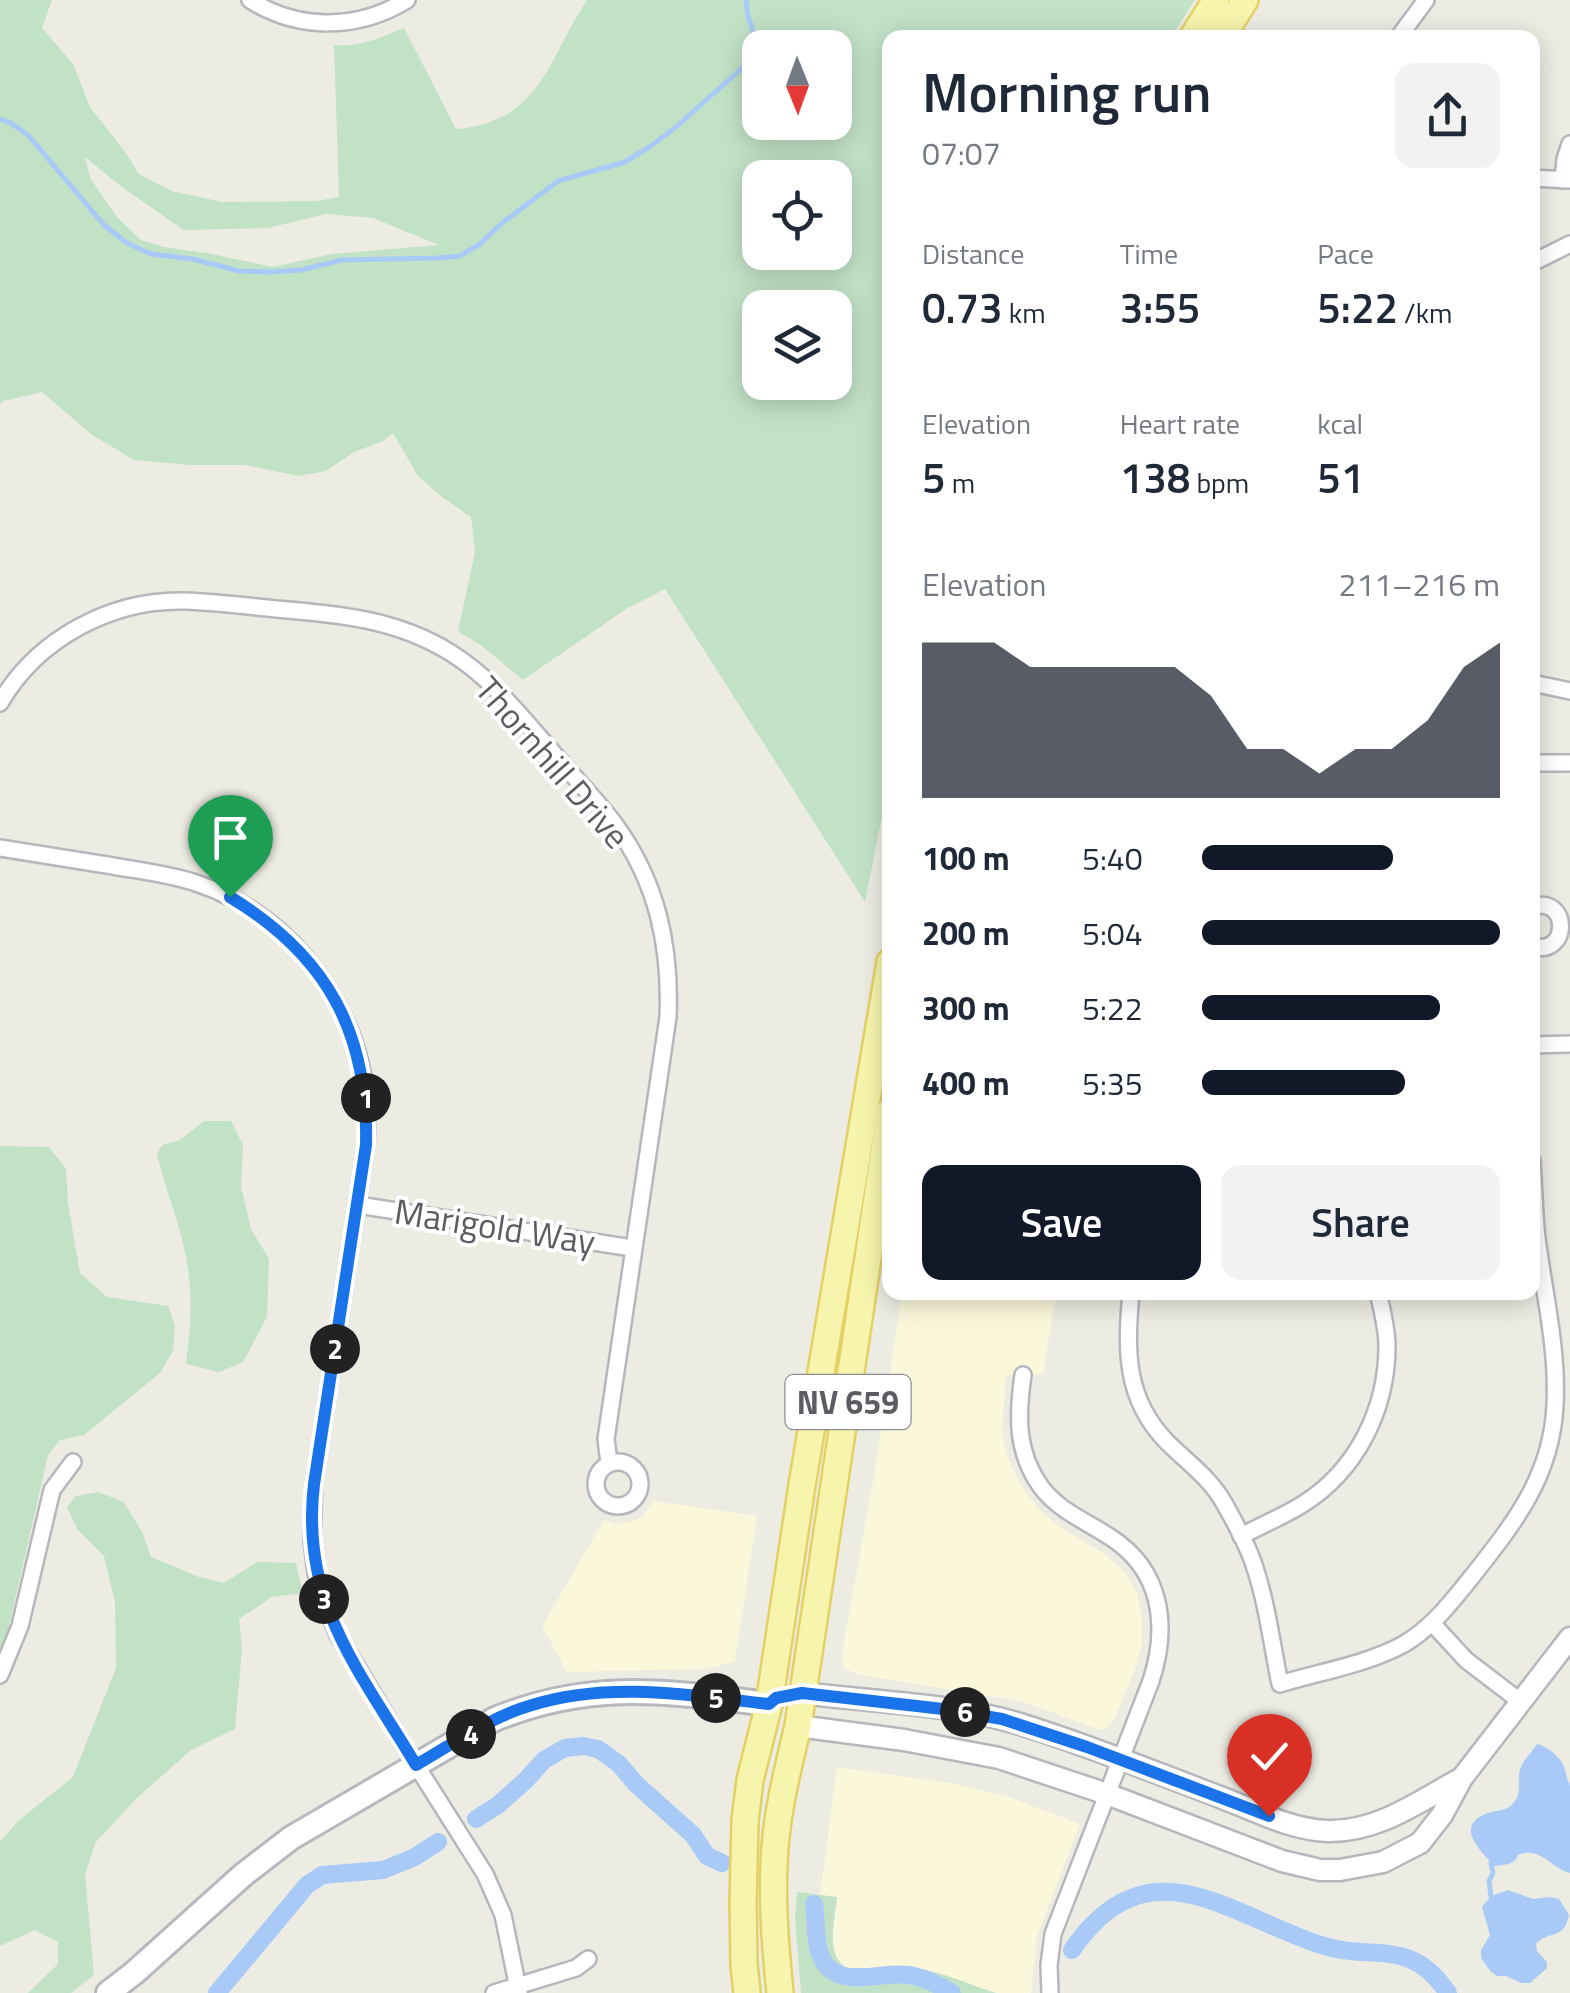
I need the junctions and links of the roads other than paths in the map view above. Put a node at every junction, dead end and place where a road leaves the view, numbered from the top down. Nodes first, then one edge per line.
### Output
1 (250, 0) edge
2 (407, 0) edge
3 (1216, 0) edge
4 (1245, 0) edge
5 (1426, 0) edge
6 (1197, 30) edge
7 (1226, 30) edge
8 (1404, 30) edge
9 (1570, 144) edge
10 (1540, 178) edge
11 (1566, 180) edge
12 (1570, 244) edge
13 (1540, 259) edge
14 (1540, 685) edge
15 (1570, 692) edge
16 (0, 702) edge
17 (1540, 763) edge
18 (1570, 763) edge
19 (0, 848) edge
20 (1540, 905) edge
21 (1540, 949) edge
22 (882, 1009) edge
23 (1570, 1044) edge
24 (1540, 1045) edge
25 (882, 1164) edge
26 (358, 1205) junction
27 (632, 1248) junction
28 (1540, 1250) edge
29 (1130, 1300) edge
30 (1380, 1300) edge
31 (1023, 1376) dead end
32 (73, 1462) dead end
33 (609, 1463) dead end
34 (1241, 1536) junction
35 (1432, 1623) junction
36 (1570, 1638) edge
37 (0, 1675) edge
38 (802, 1693) junction
39 (1521, 1702) junction
40 (769, 1704) junction
41 (798, 1726) junction
42 (1120, 1760) junction
43 (416, 1765) junction
44 (1462, 1778) junction
45 (1107, 1794) junction
46 (588, 1960) dead end
47 (518, 1990) edge
48 (108, 1993) edge
49 (494, 1993) edge
50 (747, 1993) edge
51 (780, 1993) edge
52 (1050, 1993) edge

1 - 2 street
3 - 6 main road
4 - 7 main road
5 - 8 street
9 - 11 street
10 - 11 street
12 - 13 street
14 - 15 street
16 - 27 street, Thornhill Drive
17 - 18 street
19 - 26 street
20 - 21 street
22 - 40 main road, NV 659
23 - 24 street
25 - 38 main road, NV 659
26 - 27 street, Marigold Way
26 - 43 street
27 - 33 street, Thornhill Drive
28 - 35 street
29 - 34 street
30 - 34 street
31 - 42 street
32 - 37 street
34 - 35 street
35 - 39 street
36 - 39 street
38 - 40 main road
38 - 41 main road, NV 659
38 - 42 street
39 - 44 street
40 - 41 main road
40 - 43 main road
40 - 50 main road, NV 659
41 - 45 street
41 - 51 main road, NV 659
42 - 44 street
42 - 45 street
43 - 47 street
43 - 48 main road
44 - 45 street
45 - 52 street
46 - 47 street
47 - 49 street

